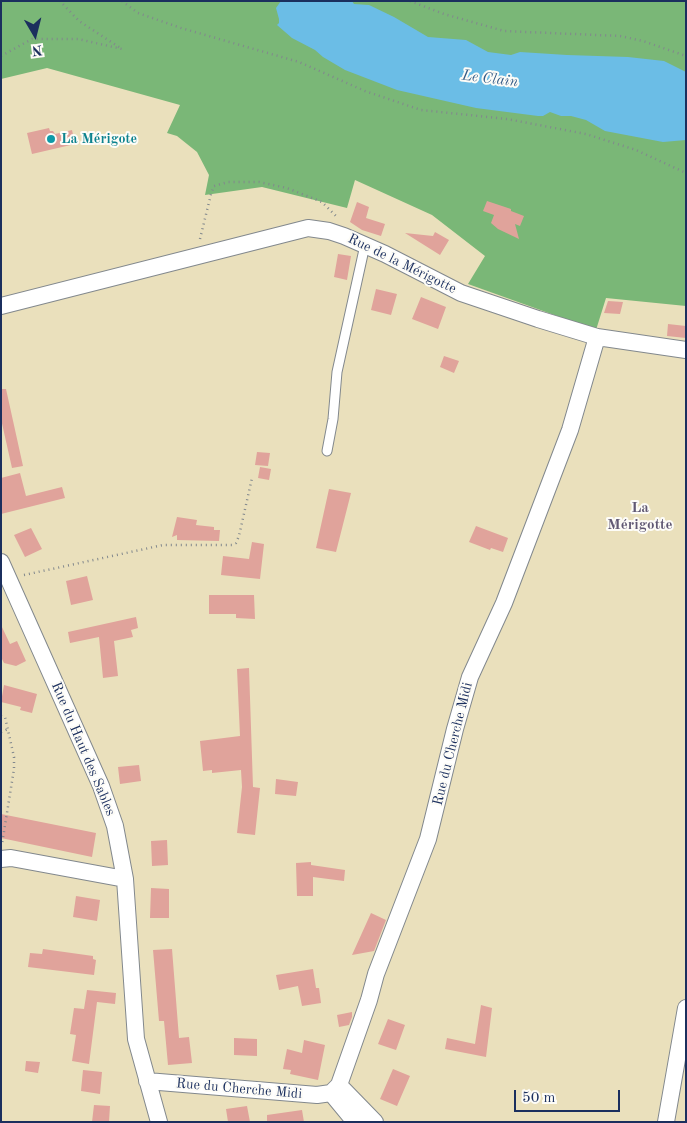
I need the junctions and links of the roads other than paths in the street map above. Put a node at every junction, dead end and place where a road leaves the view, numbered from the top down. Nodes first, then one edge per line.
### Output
1 (365, 245) junction
2 (1, 306) edge
3 (597, 337) junction
4 (686, 350) edge
5 (327, 451) dead end
6 (1, 562) edge
7 (1, 859) edge
8 (124, 879) junction
9 (686, 1008) edge
10 (147, 1080) junction
11 (335, 1089) junction
12 (159, 1122) edge
13 (355, 1122) edge
14 (374, 1122) edge
15 (666, 1122) edge

1 - 2 street, Rue de la Mérigotte
1 - 3 street, Rue de la Mérigotte
1 - 5 lane
3 - 4 street, Rue de la Mérigotte
3 - 11 street, Rue du Cherche Midi
6 - 8 street, Rue du Haut des Sables
7 - 8 street
8 - 10 street, Rue du Haut des Sables
9 - 15 street
10 - 11 street, Rue du Cherche Midi
10 - 12 street, Rue du Haut des Sables
11 - 13 street
11 - 14 street

